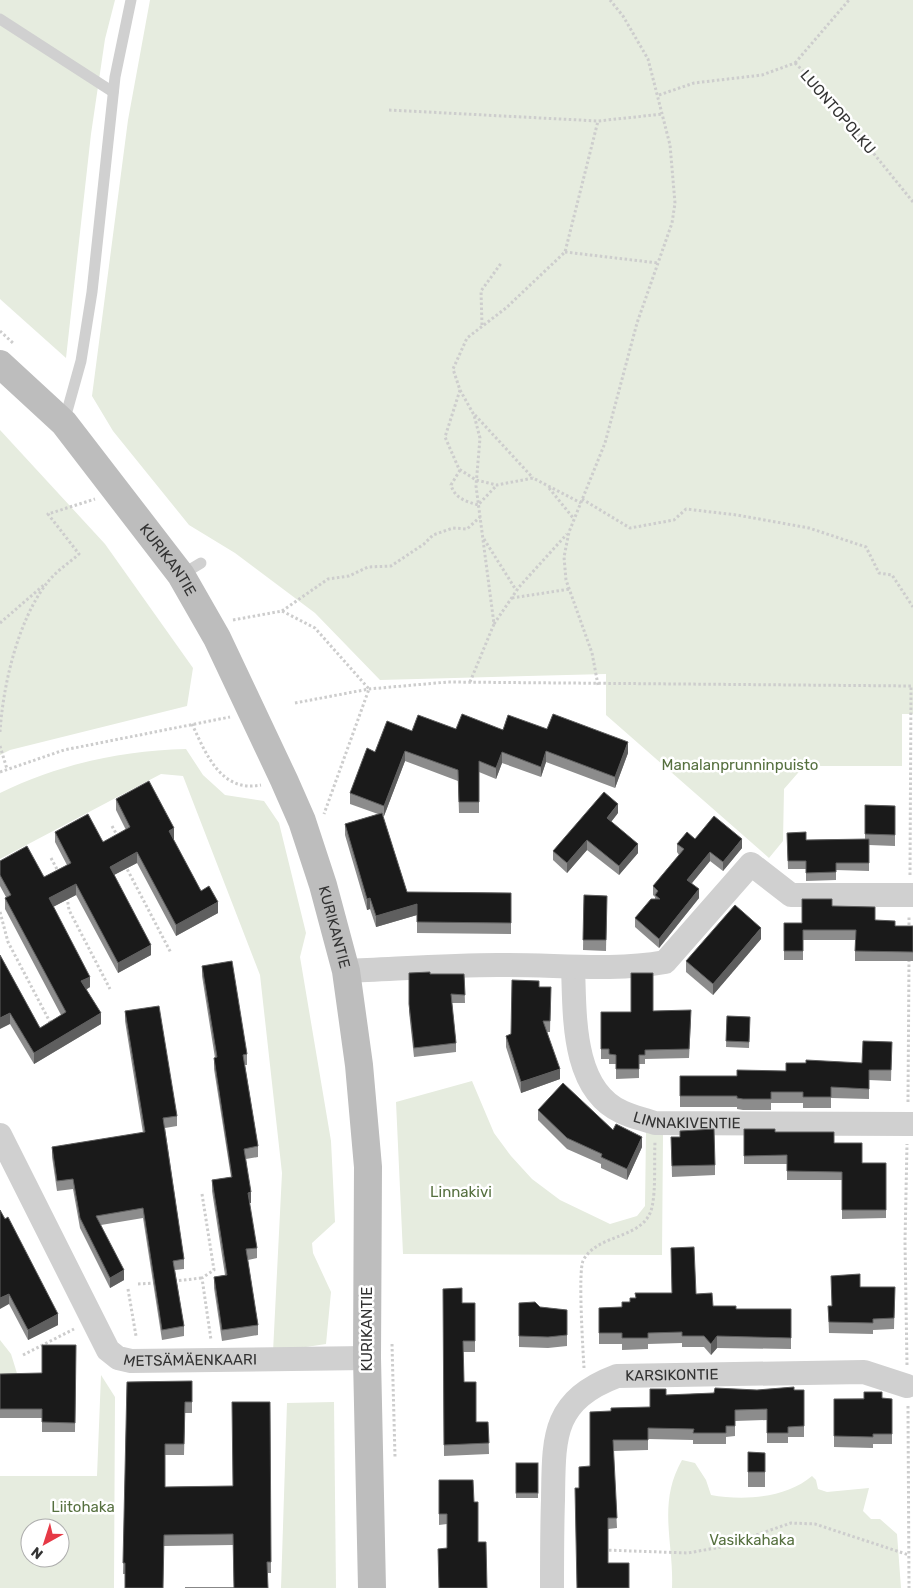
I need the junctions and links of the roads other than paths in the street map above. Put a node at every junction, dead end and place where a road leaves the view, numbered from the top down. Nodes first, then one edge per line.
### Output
1 (131, 0) edge
2 (0, 19) edge
3 (114, 92) junction
4 (9, 356) edge
5 (64, 424) junction
6 (911, 896) edge
7 (573, 967) junction
8 (346, 971) junction
9 (913, 1124) edge
10 (0, 1135) edge
11 (367, 1358) junction
12 (908, 1386) road end
13 (372, 1588) edge
14 (552, 1588) edge

1 - 3 lane
2 - 3 lane
3 - 5 lane
4 - 5 main road, KURIKANTIE
5 - 8 main road, KURIKANTIE
6 - 7 street
7 - 8 street
7 - 9 street, LINNAKIVENTIE
8 - 11 main road, KURIKANTIE
10 - 11 street, METSÄMÄENKAARI
11 - 13 main road, KURIKANTIE
12 - 14 street, KARSIKONTIE

